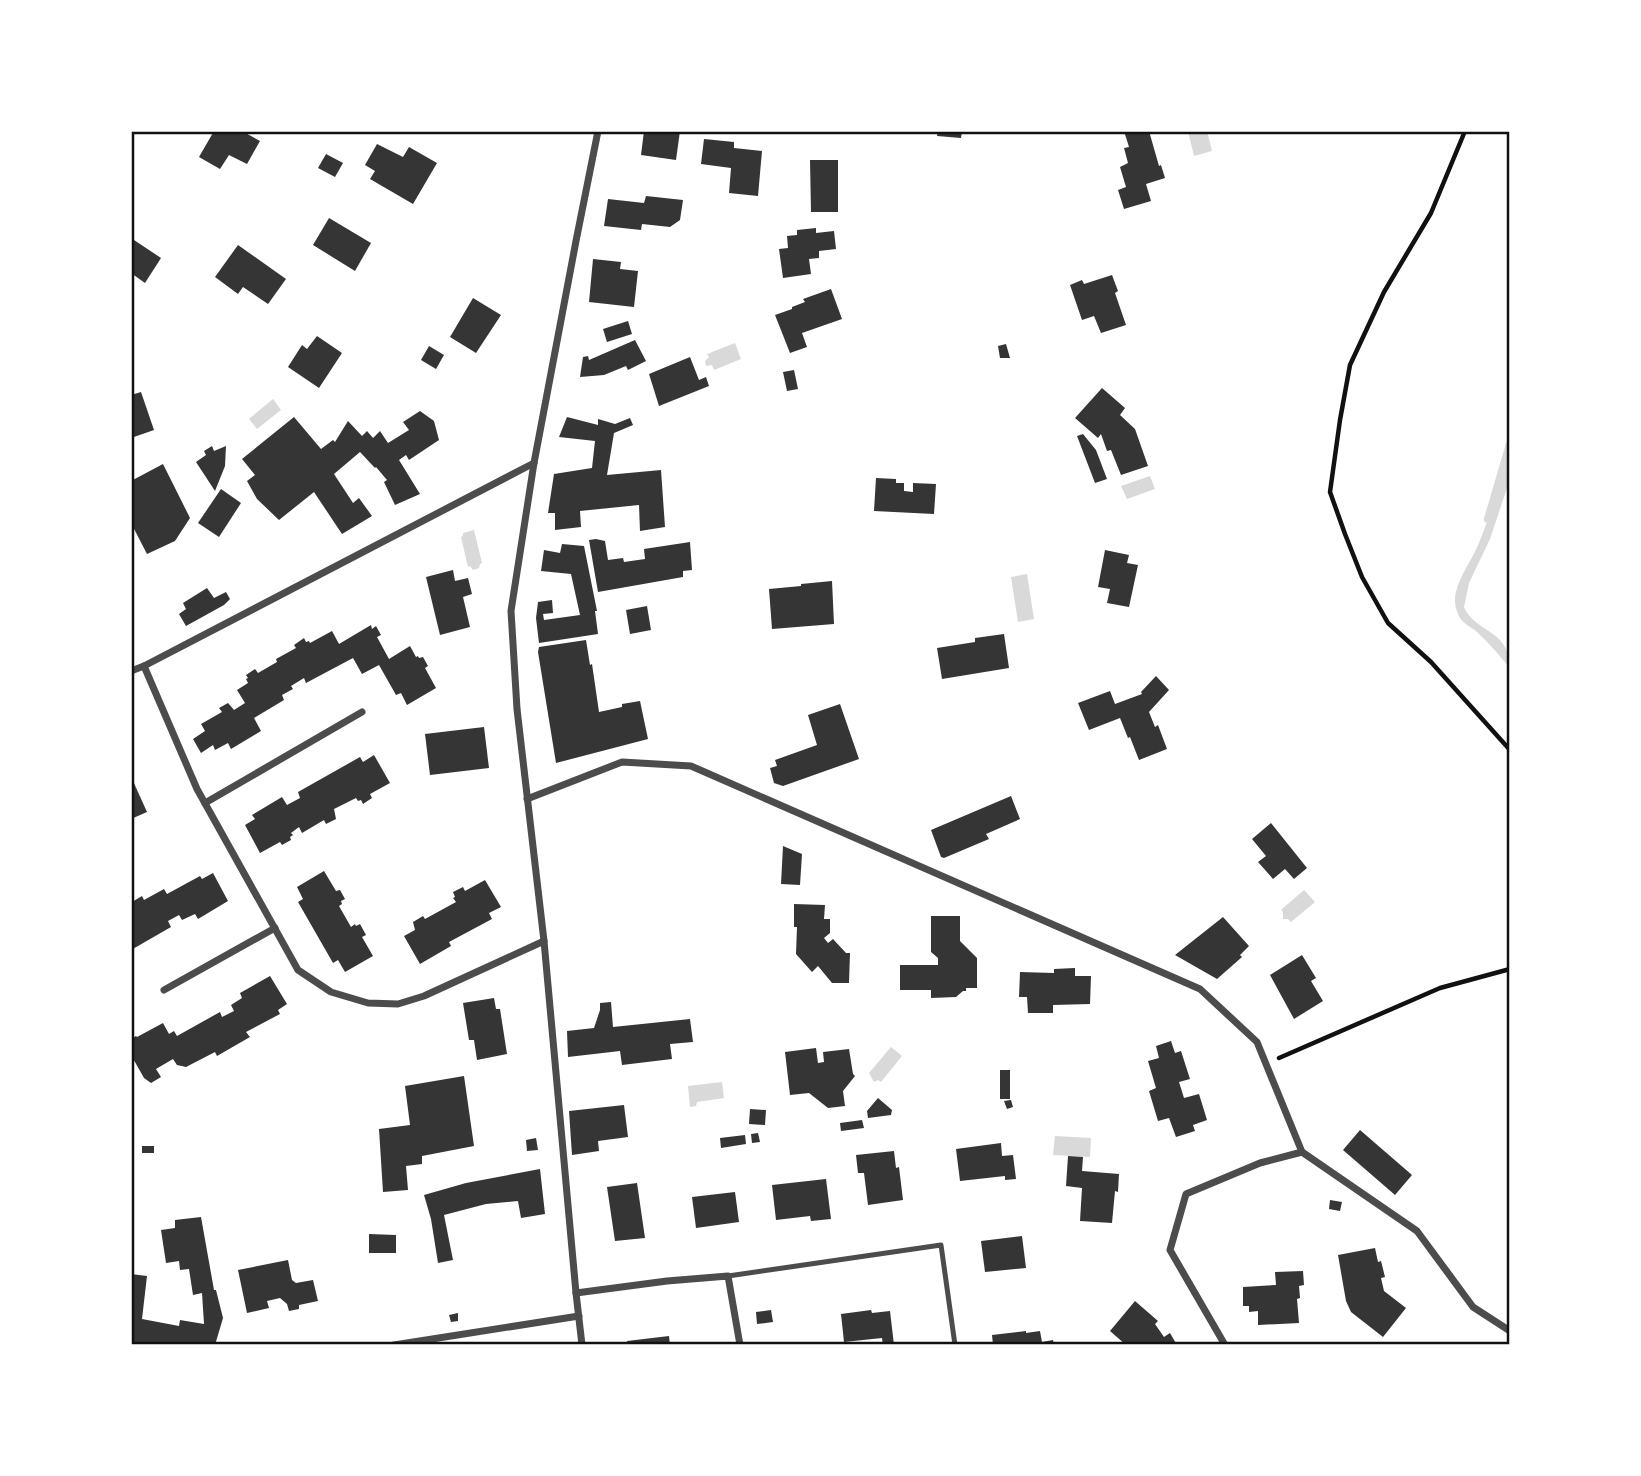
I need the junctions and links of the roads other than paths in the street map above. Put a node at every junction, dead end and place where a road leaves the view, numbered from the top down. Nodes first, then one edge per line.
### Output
1 (598, 131) edge
2 (534, 463) junction
3 (144, 666) junction
4 (131, 671) edge
5 (362, 712) dead end
6 (527, 799) junction
7 (205, 803) junction
8 (275, 928) junction
9 (544, 941) junction
10 (164, 990) dead end
11 (1302, 1152) junction
12 (728, 1276) junction
13 (576, 1293) junction
14 (579, 1315) junction
15 (1510, 1331) edge
16 (394, 1345) edge
17 (582, 1345) edge
18 (740, 1345) edge
19 (955, 1345) edge
20 (1226, 1345) edge

1 - 2 street
2 - 3 street
2 - 6 street
3 - 4 street
3 - 7 street
5 - 7 street
6 - 9 street
6 - 11 street
7 - 8 street
8 - 9 street
8 - 10 street
9 - 13 street
11 - 15 street
11 - 20 street
12 - 13 street
12 - 18 street
12 - 19 lane
13 - 14 street
14 - 16 street
14 - 17 street

